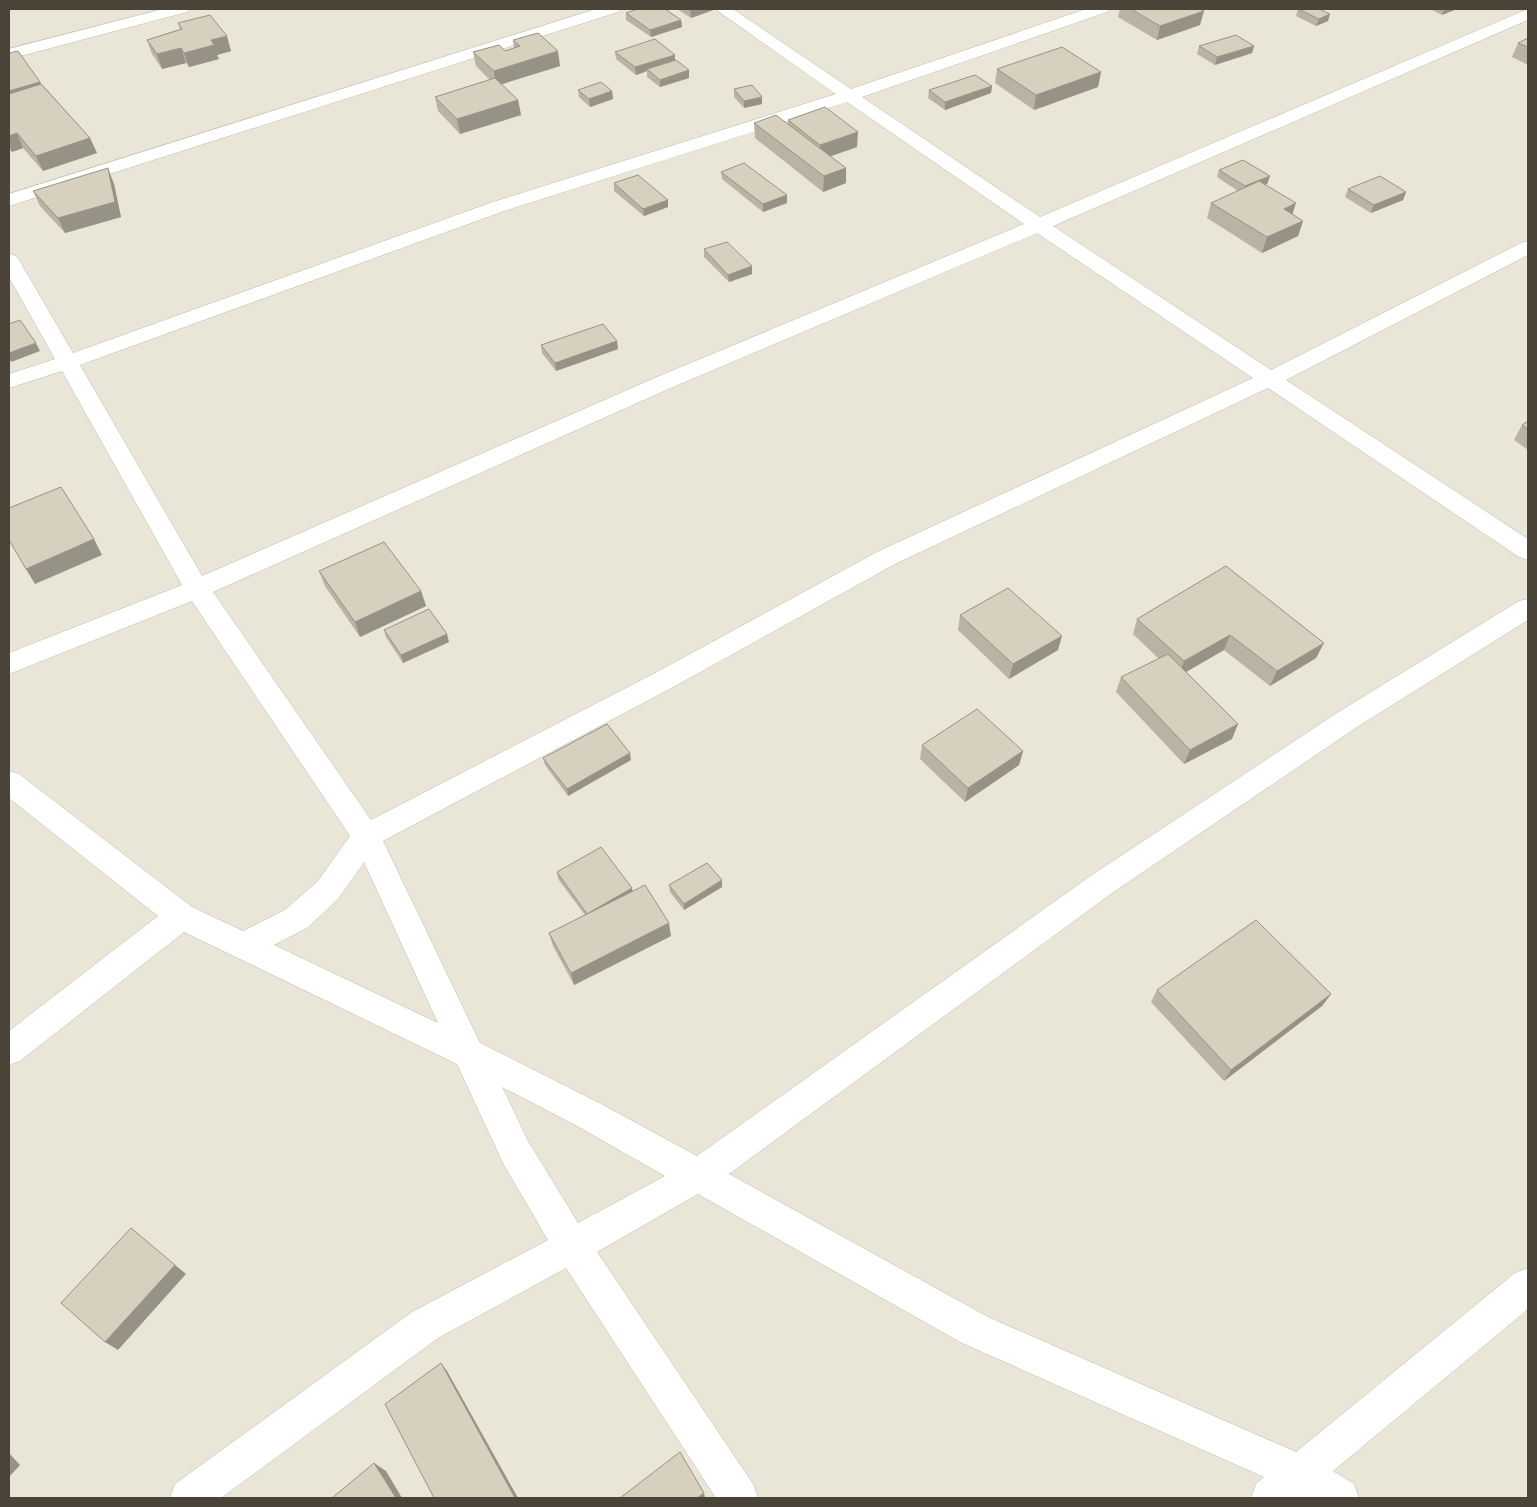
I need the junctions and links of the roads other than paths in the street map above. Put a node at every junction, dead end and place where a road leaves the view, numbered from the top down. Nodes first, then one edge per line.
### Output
1 (181, 9) edge
2 (612, 9) edge
3 (723, 9) edge
4 (1102, 9) edge
5 (1528, 14) edge
6 (9, 54) edge
7 (848, 96) junction
8 (9, 200) edge
9 (1039, 225) junction
10 (1528, 247) edge
11 (9, 260) edge
12 (67, 362) junction
13 (1270, 379) junction
14 (9, 381) edge
15 (1528, 551) edge
16 (197, 589) junction
17 (1528, 608) edge
18 (9, 664) edge
19 (9, 782) edge
20 (366, 836) junction
21 (181, 916) junction
22 (243, 946) junction
23 (9, 1050) edge
24 (468, 1053) junction
25 (698, 1176) junction
26 (572, 1246) junction
27 (1528, 1286) edge
28 (1299, 1473) junction
29 (189, 1498) edge
30 (739, 1498) edge
31 (1270, 1498) edge
32 (1340, 1498) edge

1 - 6 street
2 - 8 street
3 - 7 street
4 - 7 street
5 - 9 street
7 - 9 street
7 - 12 street
9 - 13 street
9 - 16 street
10 - 13 street
11 - 12 street
12 - 14 street
12 - 16 street
13 - 15 street
13 - 20 street
16 - 18 street
16 - 20 street
17 - 25 street
19 - 21 street
20 - 22 street
20 - 24 street
21 - 22 street
21 - 23 street
22 - 24 street
24 - 25 street
24 - 26 street
25 - 26 street
25 - 28 street
26 - 29 street
26 - 30 street
27 - 28 street
28 - 31 street
28 - 32 street

